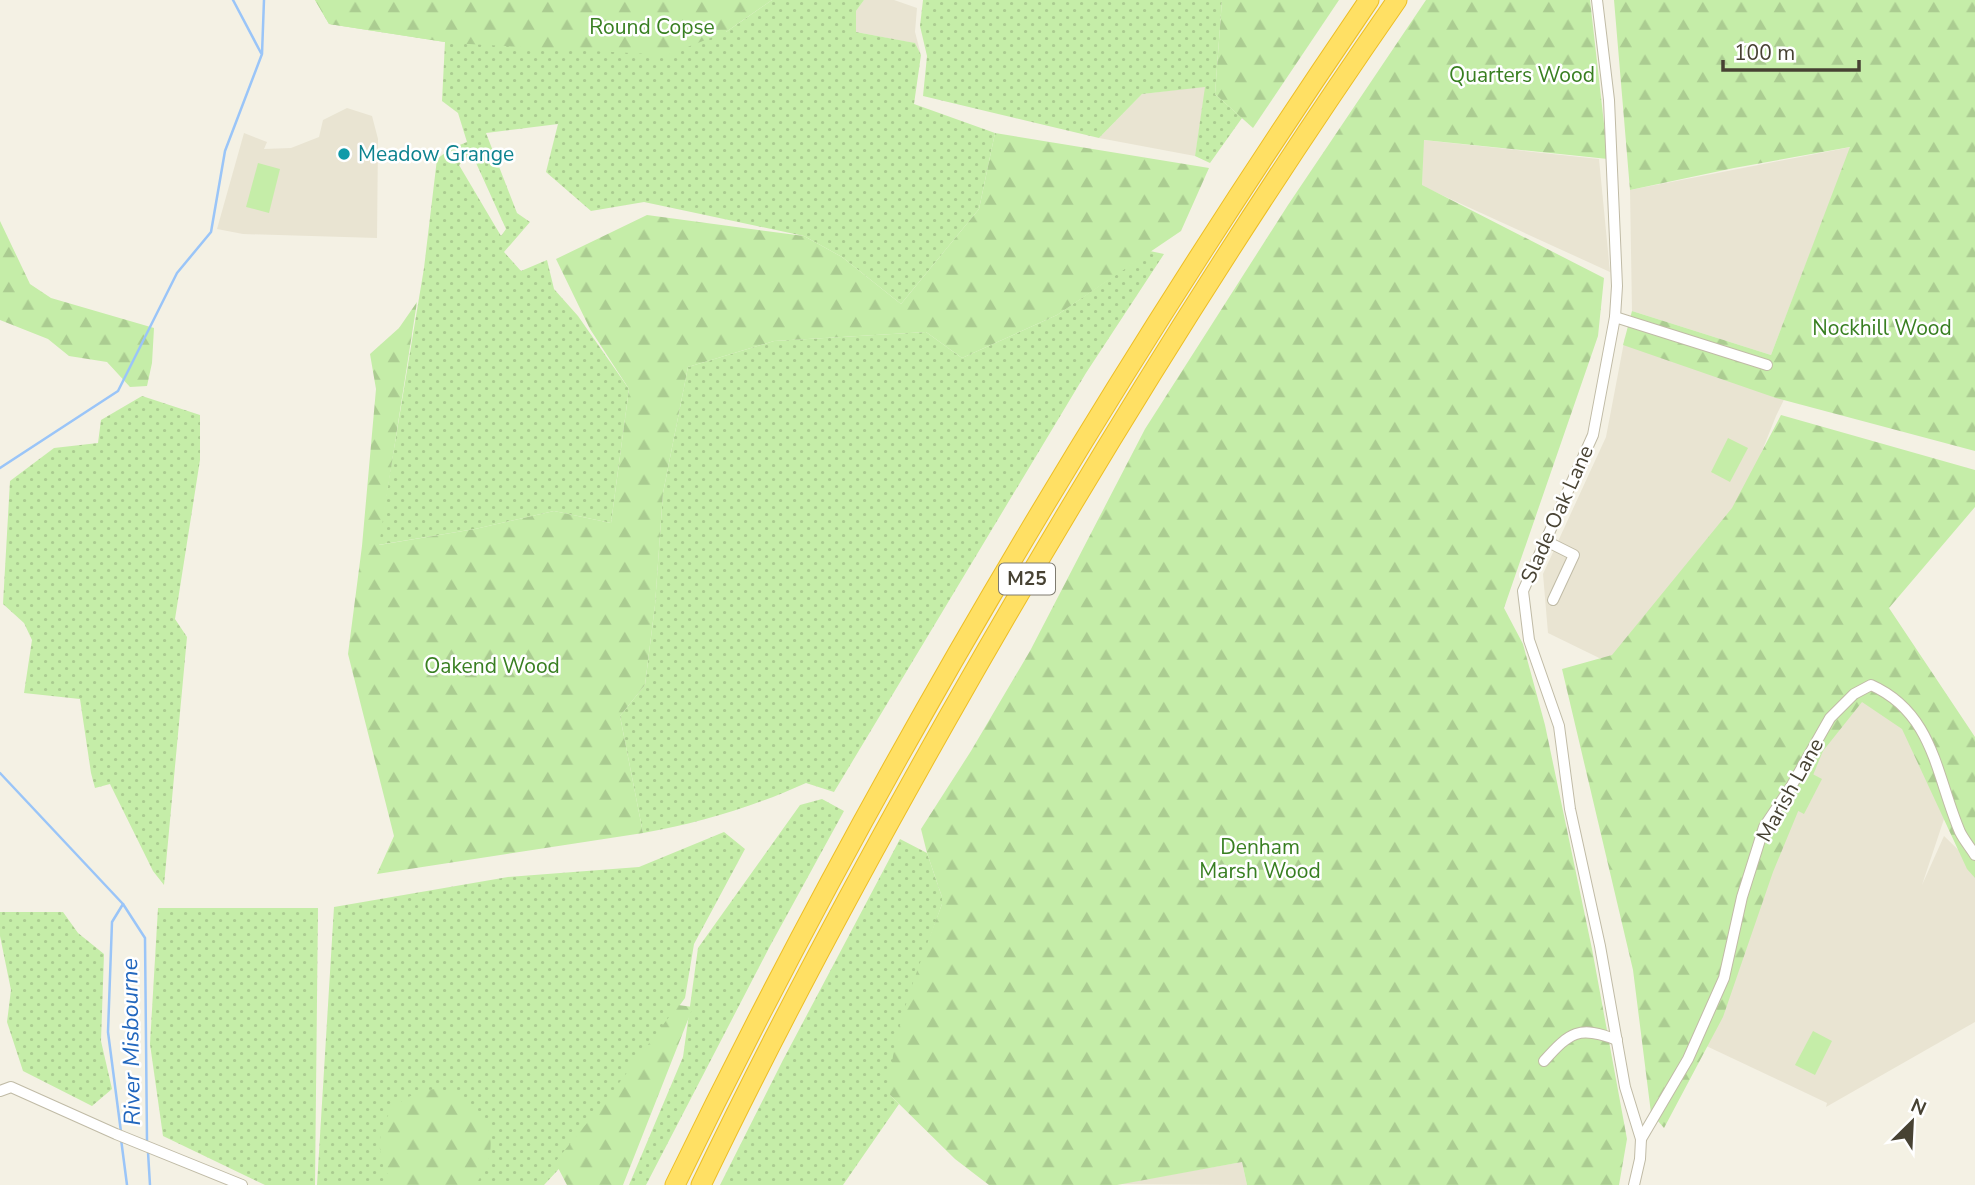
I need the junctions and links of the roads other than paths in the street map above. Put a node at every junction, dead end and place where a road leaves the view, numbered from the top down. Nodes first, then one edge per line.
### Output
1 (1368, 0) edge
2 (1397, 0) edge
3 (1597, 0) edge
4 (1615, 317) junction
5 (1767, 365) dead end
6 (1546, 541) junction
7 (1553, 600) dead end
8 (1975, 855) edge
9 (1617, 1040) junction
10 (1544, 1061) dead end
11 (0, 1091) edge
12 (1641, 1139) junction
13 (242, 1185) edge
14 (675, 1185) edge
15 (701, 1185) edge
16 (1633, 1185) edge

1 - 14 highway, M25
2 - 15 highway, M25
3 - 4 street, Slade Oak Lane
4 - 5 street
4 - 6 street, Slade Oak Lane
6 - 7 street
6 - 9 street, Slade Oak Lane
8 - 12 street, Marish Lane
9 - 10 street
9 - 12 street, Slade Oak Lane
11 - 13 street
12 - 16 street, Slade Oak Lane

